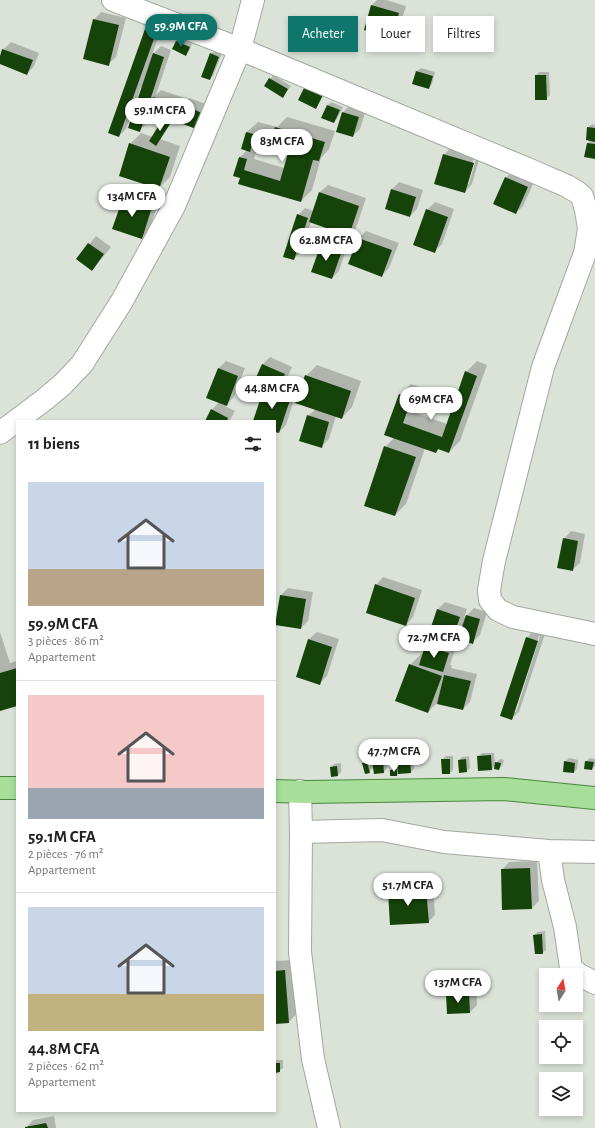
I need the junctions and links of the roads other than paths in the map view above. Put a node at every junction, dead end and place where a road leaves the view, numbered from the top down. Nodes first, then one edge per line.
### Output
1 (113, 0) edge
2 (253, 0) edge
3 (240, 49) junction
4 (18, 420) edge
5 (16, 422) edge
6 (0, 434) edge
7 (595, 634) edge
8 (0, 788) edge
9 (16, 788) edge
10 (276, 791) edge
11 (300, 791) junction
12 (595, 798) edge
13 (301, 832) junction
14 (549, 851) junction
15 (595, 852) edge
16 (595, 983) edge
17 (329, 1128) edge

1 - 3 street
2 - 3 street
3 - 4 street
3 - 7 street
5 - 6 street
8 - 9 main road
10 - 11 main road
11 - 12 main road
11 - 13 street
13 - 14 street
13 - 17 street
14 - 15 street
14 - 16 street

